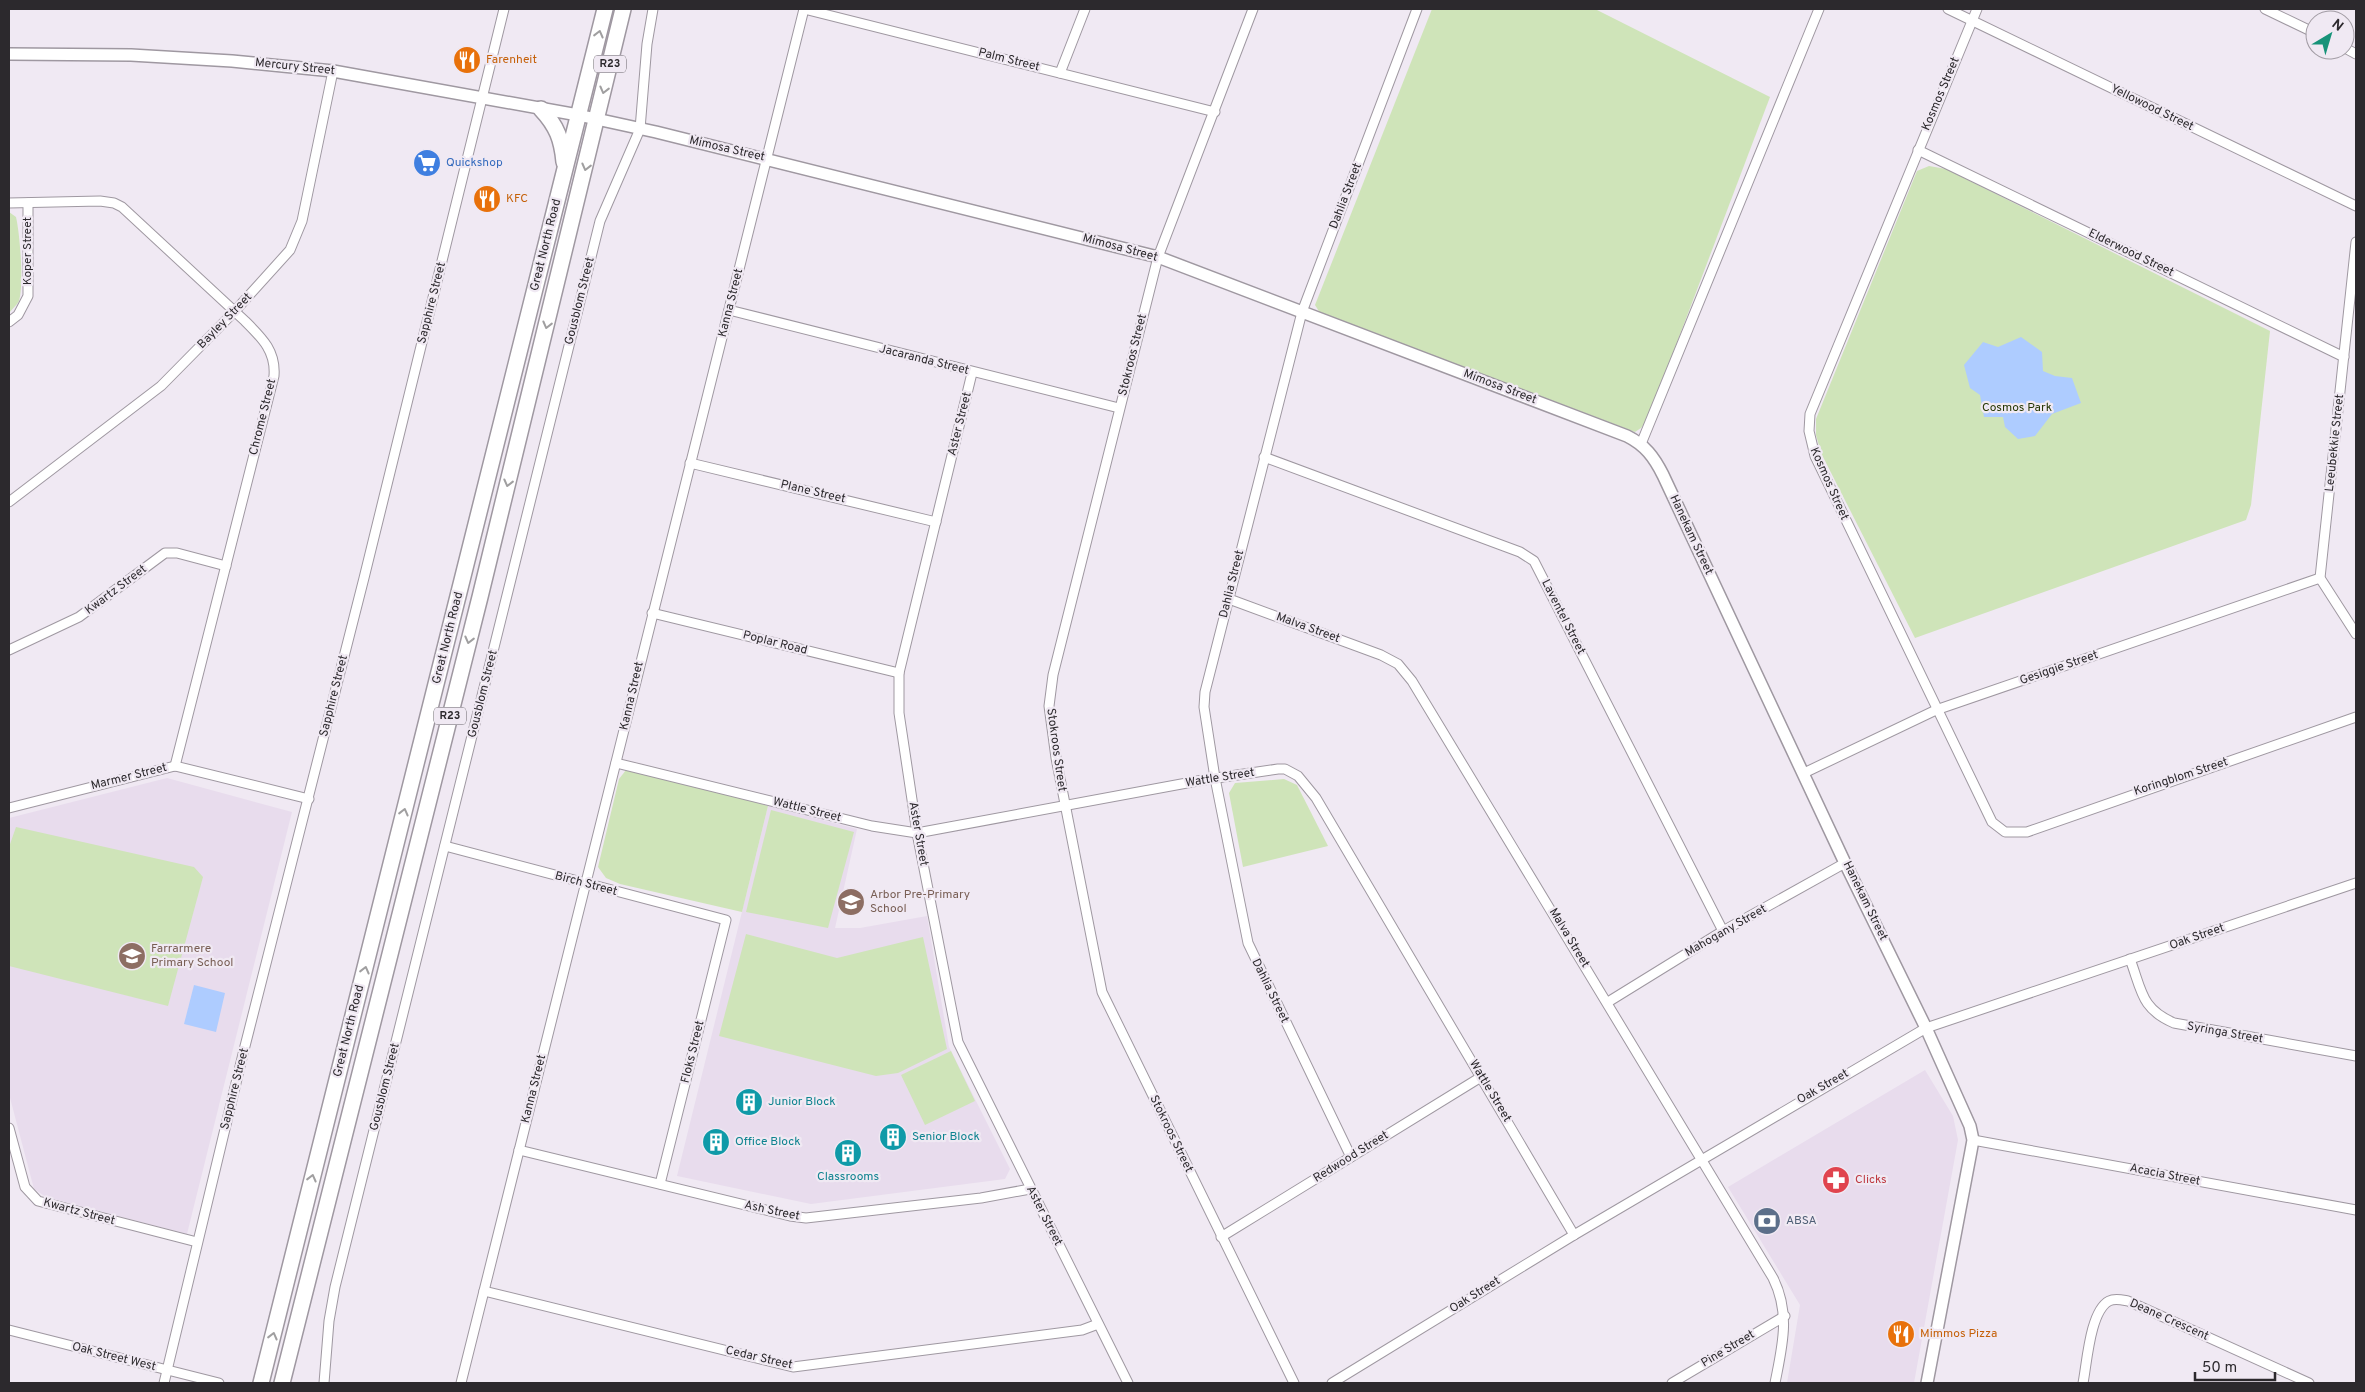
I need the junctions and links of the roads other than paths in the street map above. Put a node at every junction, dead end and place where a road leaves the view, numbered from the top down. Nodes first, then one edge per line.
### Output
1 (504, 9) edge
2 (605, 9) edge
3 (623, 9) edge
4 (653, 9) edge
5 (804, 9) edge
6 (1085, 9) edge
7 (1253, 9) edge
8 (1417, 9) edge
9 (1819, 9) edge
10 (1948, 9) edge
11 (1977, 9) edge
12 (2266, 9) edge
13 (1972, 20) junction
14 (2305, 28) edge
15 (9, 54) edge
16 (333, 71) junction
17 (1060, 73) junction
18 (484, 99) junction
19 (542, 109) junction
20 (1215, 112) junction
21 (578, 115) junction
22 (596, 120) junction
23 (640, 129) junction
24 (1918, 150) junction
25 (767, 159) junction
26 (565, 174) junction
27 (9, 203) edge
28 (28, 203) junction
29 (2356, 206) edge
30 (2356, 242) edge
31 (1158, 257) junction
32 (729, 310) junction
33 (234, 312) junction
34 (1302, 312) junction
35 (9, 322) edge
36 (2344, 357) junction
37 (972, 372) junction
38 (1119, 408) junction
39 (1641, 444) junction
40 (1264, 457) junction
41 (690, 463) junction
42 (9, 502) edge
43 (936, 522) junction
44 (226, 566) junction
45 (2320, 578) junction
46 (459, 592) junction
47 (480, 597) junction
48 (1229, 599) junction
49 (652, 613) junction
50 (2356, 634) edge
51 (9, 650) edge
52 (898, 673) junction
53 (1936, 710) junction
54 (2356, 717) edge
55 (616, 763) junction
56 (175, 766) junction
57 (1804, 773) junction
58 (1215, 778) junction
59 (309, 799) junction
60 (1064, 806) junction
61 (9, 808) edge
62 (2005, 832) joint
63 (917, 833) junction
64 (445, 846) junction
65 (1846, 862) junction
66 (2356, 882) edge
67 (584, 884) junction
68 (726, 920) joint
69 (1723, 931) junction
70 (2130, 960) junction
71 (1608, 1002) junction
72 (1926, 1028) junction
73 (2356, 1056) edge
74 (1482, 1077) junction
75 (9, 1128) edge
76 (1973, 1140) junction
77 (519, 1150) junction
78 (1351, 1157) junction
79 (1701, 1159) junction
80 (660, 1184) junction
81 (1030, 1189) junction
82 (2356, 1210) edge
83 (1574, 1235) junction
84 (1221, 1237) junction
85 (197, 1242) junction
86 (484, 1291) junction
87 (1785, 1316) junction
88 (1098, 1324) junction
89 (9, 1330) edge
90 (166, 1370) junction
91 (164, 1383) edge
92 (219, 1383) edge
93 (261, 1383) edge
94 (282, 1383) edge
95 (324, 1383) edge
96 (461, 1383) edge
97 (1128, 1383) edge
98 (1294, 1383) edge
99 (1332, 1383) edge
100 (1672, 1383) edge
101 (1775, 1383) edge
102 (1927, 1383) edge
103 (2083, 1383) edge
104 (2309, 1383) edge

1 - 18 street, Sapphire Street
21 -> 2 main road, Great North Road / R23
3 -> 22 main road, Great North Road / R23
4 - 23 street, Gousblom Street
5 - 17 street, Palm Street
5 - 25 street, Kanna Street
6 - 17 street
7 - 20 street, Stokroos Street
8 - 34 street, Dahlia Street
9 - 39 street
10 - 13 street, Yellowood Street
11 - 13 street, Kosmos Street
12 - 14 street
13 - 24 street, Kosmos Street
13 - 29 street, Yellowood Street
15 - 16 street, Mercury Street
16 - 18 street, Mercury Street
16 - 33 street, Bayley Street
17 - 20 street, Palm Street
18 - 19 street, Mercury Street
18 - 59 street, Sapphire Street
19 - 21 street, Mercury Street
19 - 26 main road
20 - 31 street, Stokroos Street
21 - 22 street, Mimosa Street
21 - 26 main road, Great North Road / R23
22 - 23 street, Mimosa Street
22 -> 47 main road, Great North Road / R23
23 - 25 street, Mimosa Street
23 - 64 street, Gousblom Street
24 - 36 street, Elderwood Street
24 - 53 street, Kosmos Street
25 - 31 street, Mimosa Street
25 - 32 street, Kanna Street
26 - 46 main road, Great North Road / R23
27 - 28 street, Chrome Street
28 - 33 street, Chrome Street
28 - 35 street, Koper Street
30 - 36 street, Leeubekkie Street
31 - 34 street, Mimosa Street
31 - 38 street, Stokroos Street
32 - 37 street, Jacaranda Street
32 - 41 street, Kanna Street
33 - 42 street, Bayley Street
33 - 44 street, Chrome Street
34 - 39 street, Mimosa Street
34 - 40 street, Dahlia Street
36 - 45 street, Leeubekkie Street
37 - 38 street, Jacaranda Street
37 - 43 street, Aster Street
38 - 60 street, Stokroos Street
39 - 57 street, Hanekam Street
40 - 48 street, Dahlia Street
40 - 69 street, Laventel Street
41 - 43 street, Plane Street
41 - 49 street, Kanna Street
43 - 52 street, Aster Street
44 - 51 street, Kwartz Street
44 - 56 street, Chrome Street
45 - 50 street
45 - 53 street, Gesiggie Street
46 - 47 main road
93 -> 46 main road, Great North Road / R23
47 -> 94 main road, Great North Road / R23
48 - 58 street, Dahlia Street
48 - 71 street, Malva Street
49 - 52 street, Poplar Road
49 - 55 street, Kanna Street
52 - 63 street, Aster Street
53 - 57 street, Gesiggie Street
53 - 62 street, Kosmos Street
54 - 62 street, Koringblom Street
55 - 63 street, Wattle Street
55 - 67 street, Kanna Street
56 - 59 street, Marmer Street
56 - 61 street, Marmer Street
57 - 65 street, Hanekam Street
58 - 60 street, Wattle Street
58 - 74 street, Wattle Street
58 - 78 street, Dahlia Street
59 - 85 street, Sapphire Street
60 - 63 street, Wattle Street
60 - 84 street, Stokroos Street
63 - 81 street, Aster Street
64 - 67 street, Birch Street
64 - 95 street, Gousblom Street
65 - 69 street, Mahogany Street
65 - 72 street, Hanekam Street
66 - 70 street, Oak Street
67 - 68 street, Birch Street
67 - 77 street, Kanna Street
68 - 80 street, Floks Street
69 - 71 street, Mahogany Street
70 - 72 street, Oak Street
70 - 73 street, Syringa Street
71 - 79 street, Malva Street
72 - 76 street, Hanekam Street
72 - 79 street, Oak Street
74 - 78 street, Redwood Street
74 - 83 street, Wattle Street
75 - 85 street, Kwartz Street
76 - 82 street, Acacia Street
76 - 102 street, Hanekam Street
77 - 80 street, Ash Street
77 - 86 street, Kanna Street
78 - 84 street, Redwood Street
79 - 83 street, Oak Street
79 - 87 street, Malva Street
80 - 81 street, Ash Street
81 - 88 street, Aster Street
83 - 99 street, Oak Street
84 - 98 street, Stokroos Street
85 - 90 street, Sapphire Street
86 - 88 street, Cedar Street
86 - 96 street, Kanna Street
87 - 100 street, Pine Street
87 - 101 street, Malva Street
88 - 97 street, Aster Street
89 - 90 street, Oak Street West
90 - 91 street, Sapphire Street
90 - 92 street, Oak Street West
103 - 104 street, Deane Crescent

